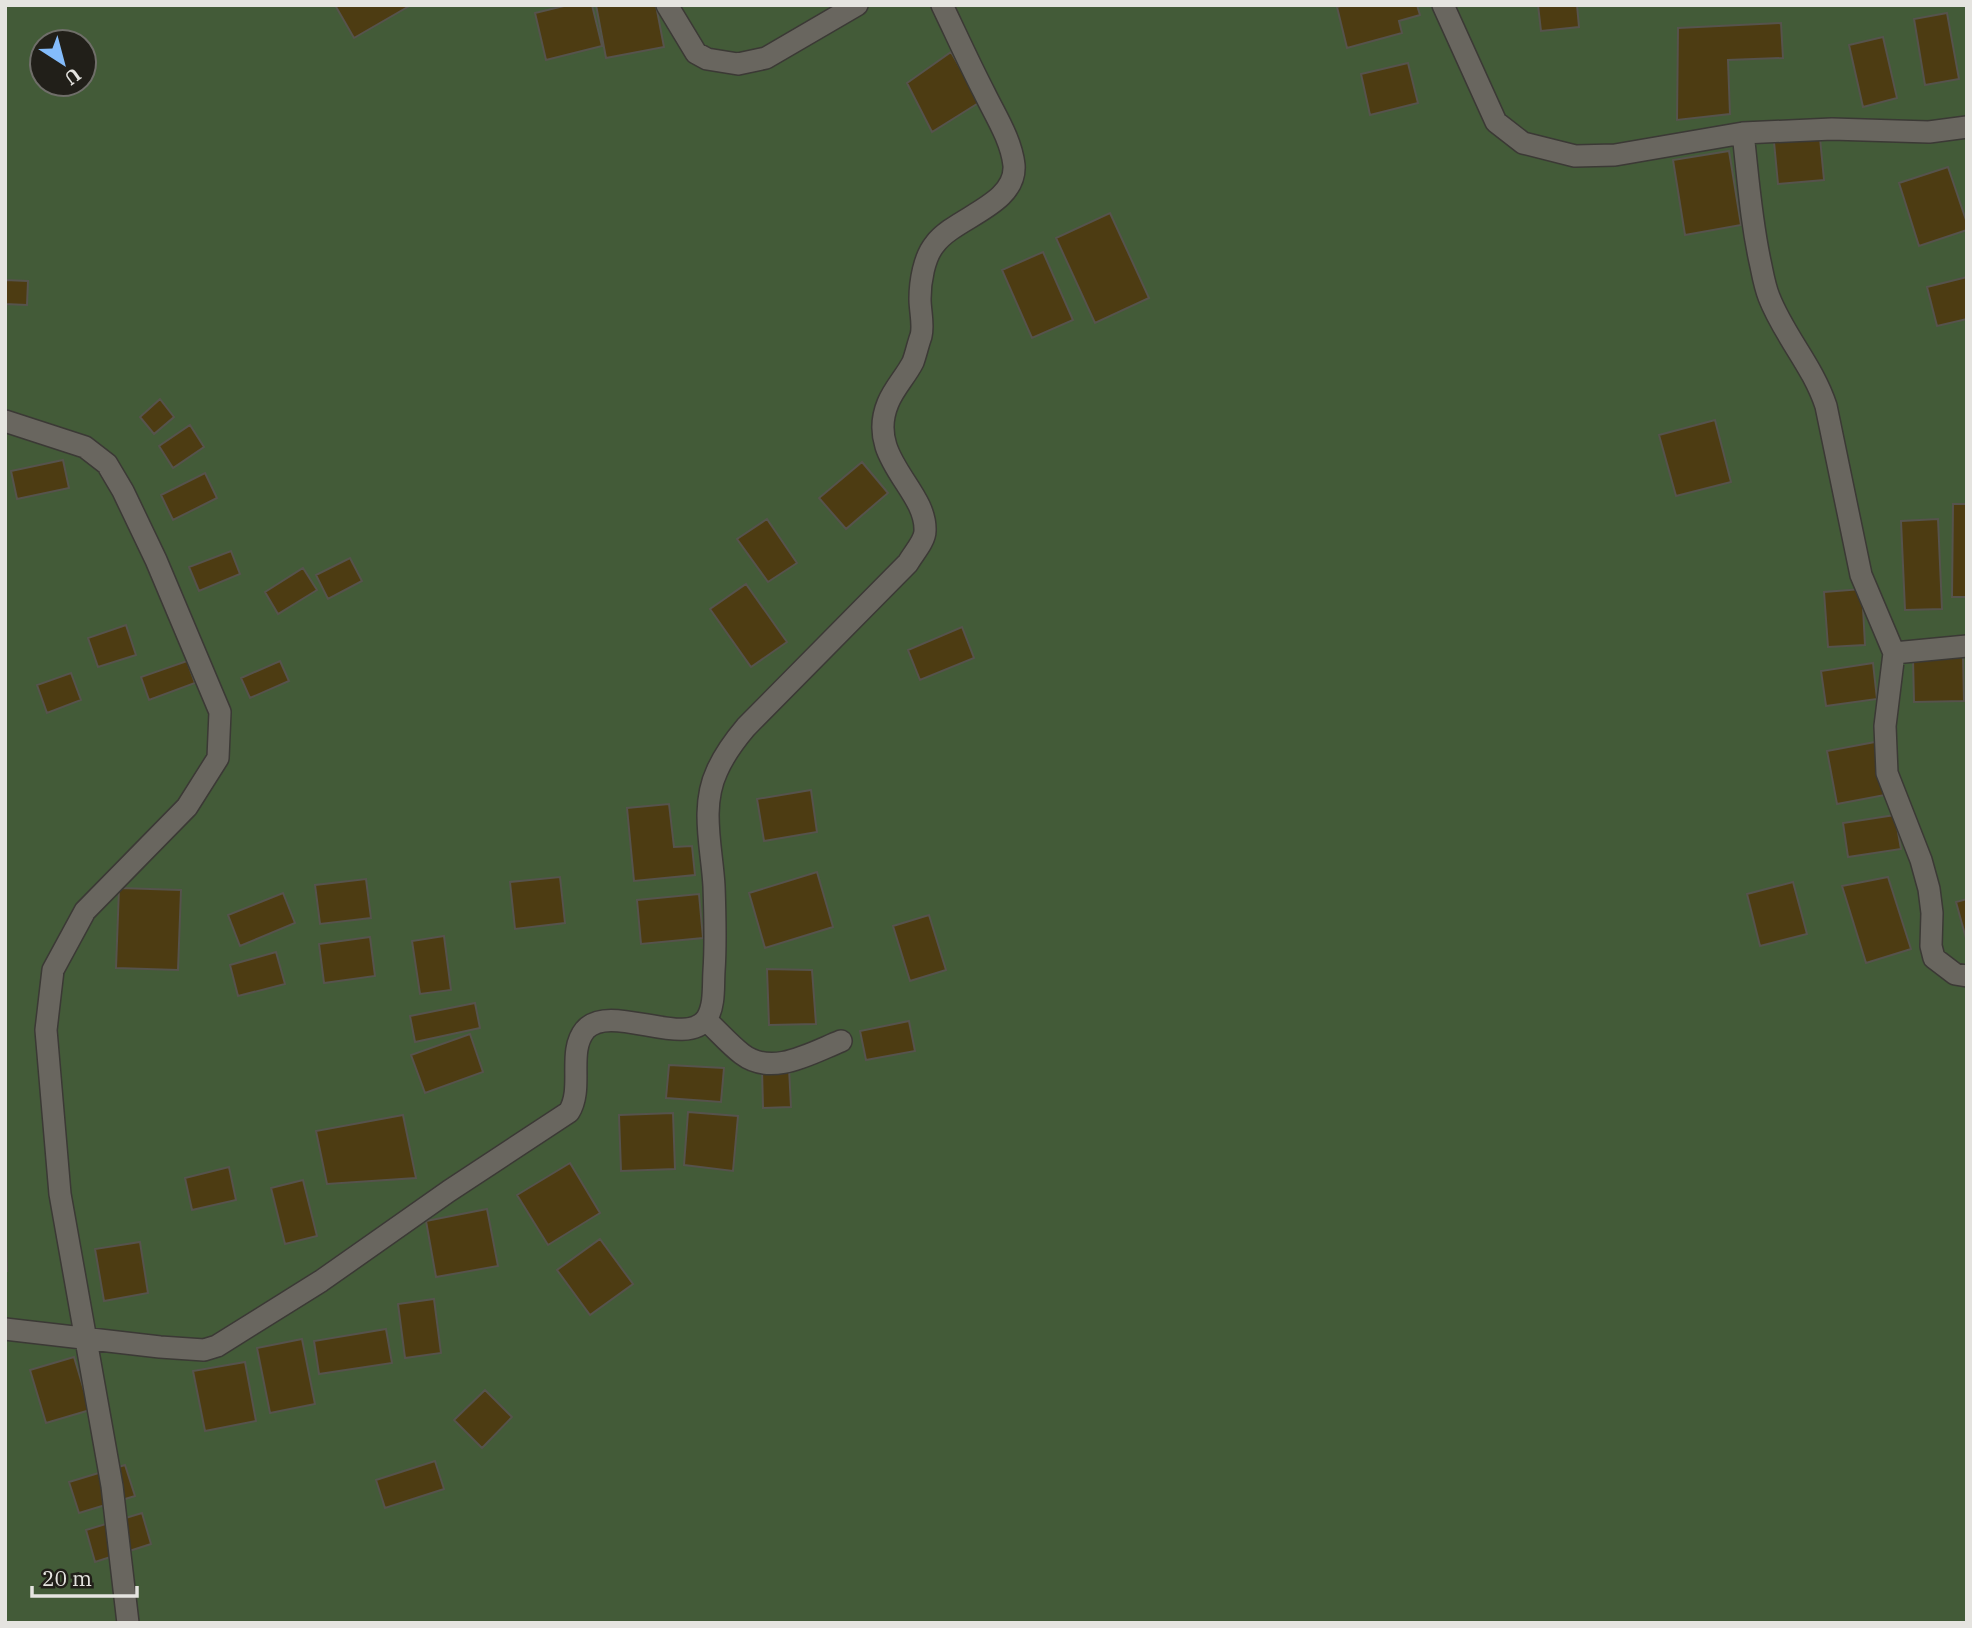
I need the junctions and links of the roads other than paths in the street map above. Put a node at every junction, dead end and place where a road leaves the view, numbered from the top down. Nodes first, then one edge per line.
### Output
1 (667, 5) edge
2 (857, 5) edge
3 (942, 5) edge
4 (1443, 5) edge
5 (1967, 127) edge
6 (1743, 133) junction
7 (5, 421) edge
8 (1967, 646) edge
9 (1894, 653) junction
10 (1967, 976) edge
11 (706, 1020) junction
12 (841, 1041) dead end
13 (5, 1329) edge
14 (84, 1339) junction
15 (128, 1623) edge

1 - 2 street
3 - 11 street
4 - 6 street
5 - 6 street
6 - 9 street
7 - 14 street
8 - 9 street
9 - 10 street
11 - 12 street
11 - 14 street
13 - 14 street
14 - 15 street

